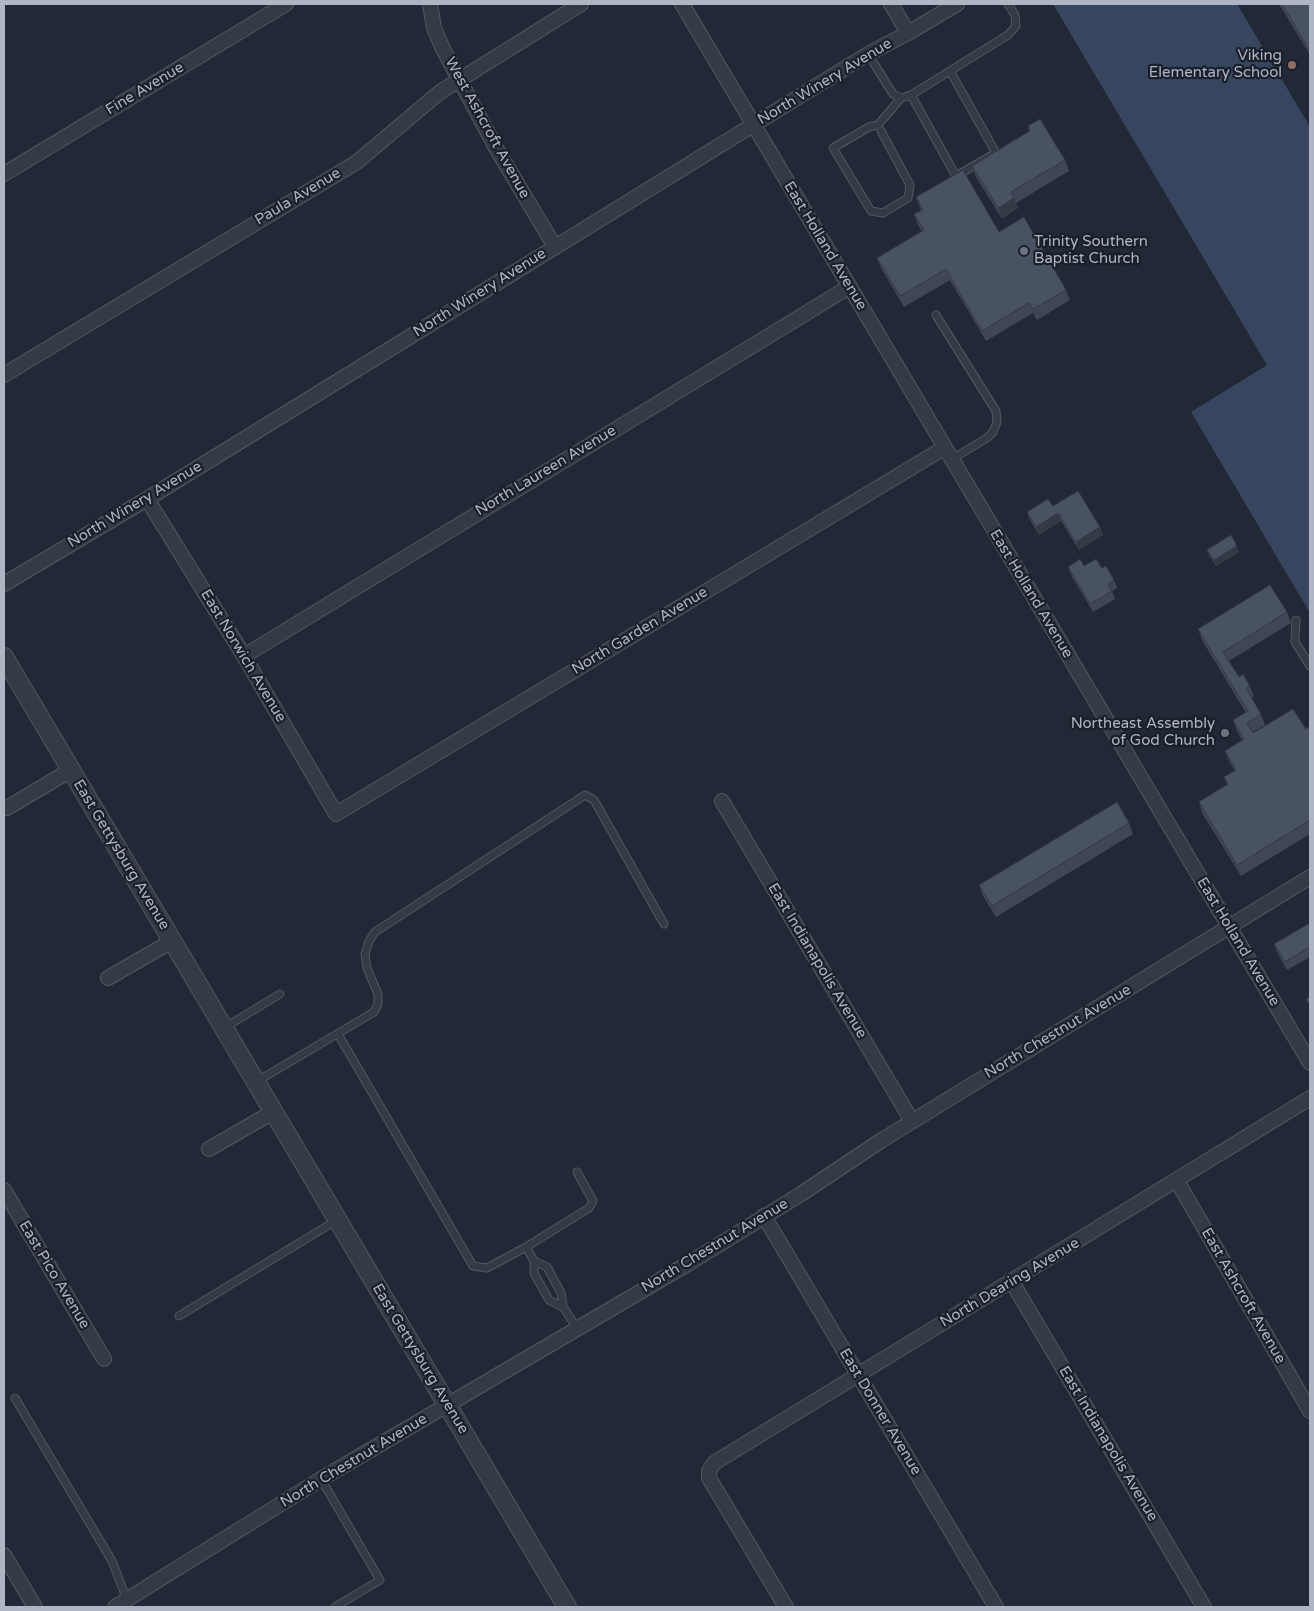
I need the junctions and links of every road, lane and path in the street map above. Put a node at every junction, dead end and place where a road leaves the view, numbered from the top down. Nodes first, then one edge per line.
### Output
1 (286, 4) edge
2 (430, 4) edge
3 (581, 4) edge
4 (682, 4) edge
5 (891, 4) edge
6 (957, 4) edge
7 (1008, 4) edge
8 (908, 33) junction
9 (868, 54) junction
10 (950, 71) junction
11 (460, 78) junction
12 (911, 95) junction
13 (901, 98) junction
14 (754, 125) junction
15 (881, 131) dead end
16 (4, 174) edge
17 (555, 247) junction
18 (849, 287) junction
19 (936, 315) dead end
20 (4, 375) edge
21 (948, 454) junction
22 (147, 499) junction
23 (4, 584) edge
24 (1296, 620) dead end
25 (244, 656) junction
26 (4, 657) edge
27 (1310, 666) edge
28 (71, 770) junction
29 (722, 801) dead end
30 (7, 808) dead end
31 (336, 814) joint
32 (1310, 878) edge
33 (664, 924) dead end
34 (1230, 927) junction
35 (172, 940) junction
36 (108, 978) dead end
37 (280, 994) dead end
38 (224, 1028) junction
39 (338, 1034) junction
40 (1310, 1063) edge
41 (256, 1082) junction
42 (1310, 1098) edge
43 (273, 1112) junction
44 (912, 1121) junction
45 (210, 1149) dead end
46 (577, 1172) dead end
47 (1177, 1181) junction
48 (4, 1190) edge
49 (764, 1216) junction
50 (338, 1220) junction
51 (526, 1247) junction
52 (534, 1262) junction
53 (1012, 1282) junction
54 (563, 1307) junction
55 (179, 1316) dead end
56 (577, 1328) junction
57 (104, 1359) dead end
58 (858, 1376) junction
59 (14, 1398) dead end
60 (448, 1406) junction
61 (1310, 1411) edge
62 (321, 1479) junction
63 (4, 1555) edge
64 (128, 1600) junction
65 (35, 1607) edge
66 (115, 1607) edge
67 (335, 1607) edge
68 (567, 1607) edge
69 (786, 1607) edge
70 (996, 1607) edge
71 (1204, 1607) edge

1 - 16 street, Fine Avenue
2 - 11 street, West Ashcroft Avenue
3 - 11 street, Paula Avenue
4 - 14 street, East Holland Avenue
5 - 8 street
6 - 8 street, North Winery Avenue
7 - 10 lane
8 - 9 street, North Winery Avenue
9 - 13 lane
9 - 14 street, North Winery Avenue
10 - 12 lane
10 - 12 lane
11 - 17 street, West Ashcroft Avenue
11 - 20 street, Paula Avenue
12 - 13 lane
13 - 15 lane
14 - 17 street, North Winery Avenue
14 - 18 street, East Holland Avenue
17 - 22 street, North Winery Avenue
18 - 21 street, East Holland Avenue
18 - 25 street, North Laureen Avenue
19 - 21 lane
21 - 31 street, North Garden Avenue
21 - 34 street, East Holland Avenue
22 - 23 street, North Winery Avenue
22 - 25 street, East Norwich Avenue
24 - 27 lane
25 - 31 street, East Norwich Avenue
26 - 28 street, East Gettysburg Avenue
28 - 30 street, East Gettysburg Avenue
28 - 35 street, East Gettysburg Avenue
29 - 44 street, East Indianapolis Avenue
32 - 34 street, North Chestnut Avenue
33 - 39 lane
34 - 40 street, East Holland Avenue
34 - 44 street, North Chestnut Avenue
35 - 36 street, East Gettysburg Avenue
35 - 38 street, East Gettysburg Avenue
37 - 38 lane
38 - 41 street, East Gettysburg Avenue
39 - 41 lane
39 - 51 lane
41 - 43 street, East Gettysburg Avenue
42 - 47 street, North Dearing Avenue
43 - 45 street
43 - 50 street, East Gettysburg Avenue
44 - 49 street, North Chestnut Avenue
46 - 51 lane
47 - 53 street, North Dearing Avenue
47 - 61 street, East Ashcroft Avenue
48 - 57 street, East Pico Avenue
49 - 56 street, North Chestnut Avenue
49 - 58 street, East Donner Avenue
50 - 55 lane
50 - 60 street, East Gettysburg Avenue
51 - 52 lane
52 - 54 lane
52 - 54 lane
53 - 58 street, North Dearing Avenue
53 - 71 street, East Indianapolis Avenue
54 - 56 lane
56 - 60 street, North Chestnut Avenue
58 - 69 street, North Dearing Avenue
58 - 70 street, East Donner Avenue
59 - 64 lane
60 - 62 street, North Chestnut Avenue
60 - 68 street, East Gettysburg Avenue
62 - 64 street, North Chestnut Avenue
62 - 67 lane
63 - 65 street
64 - 66 street, North Chestnut Avenue

